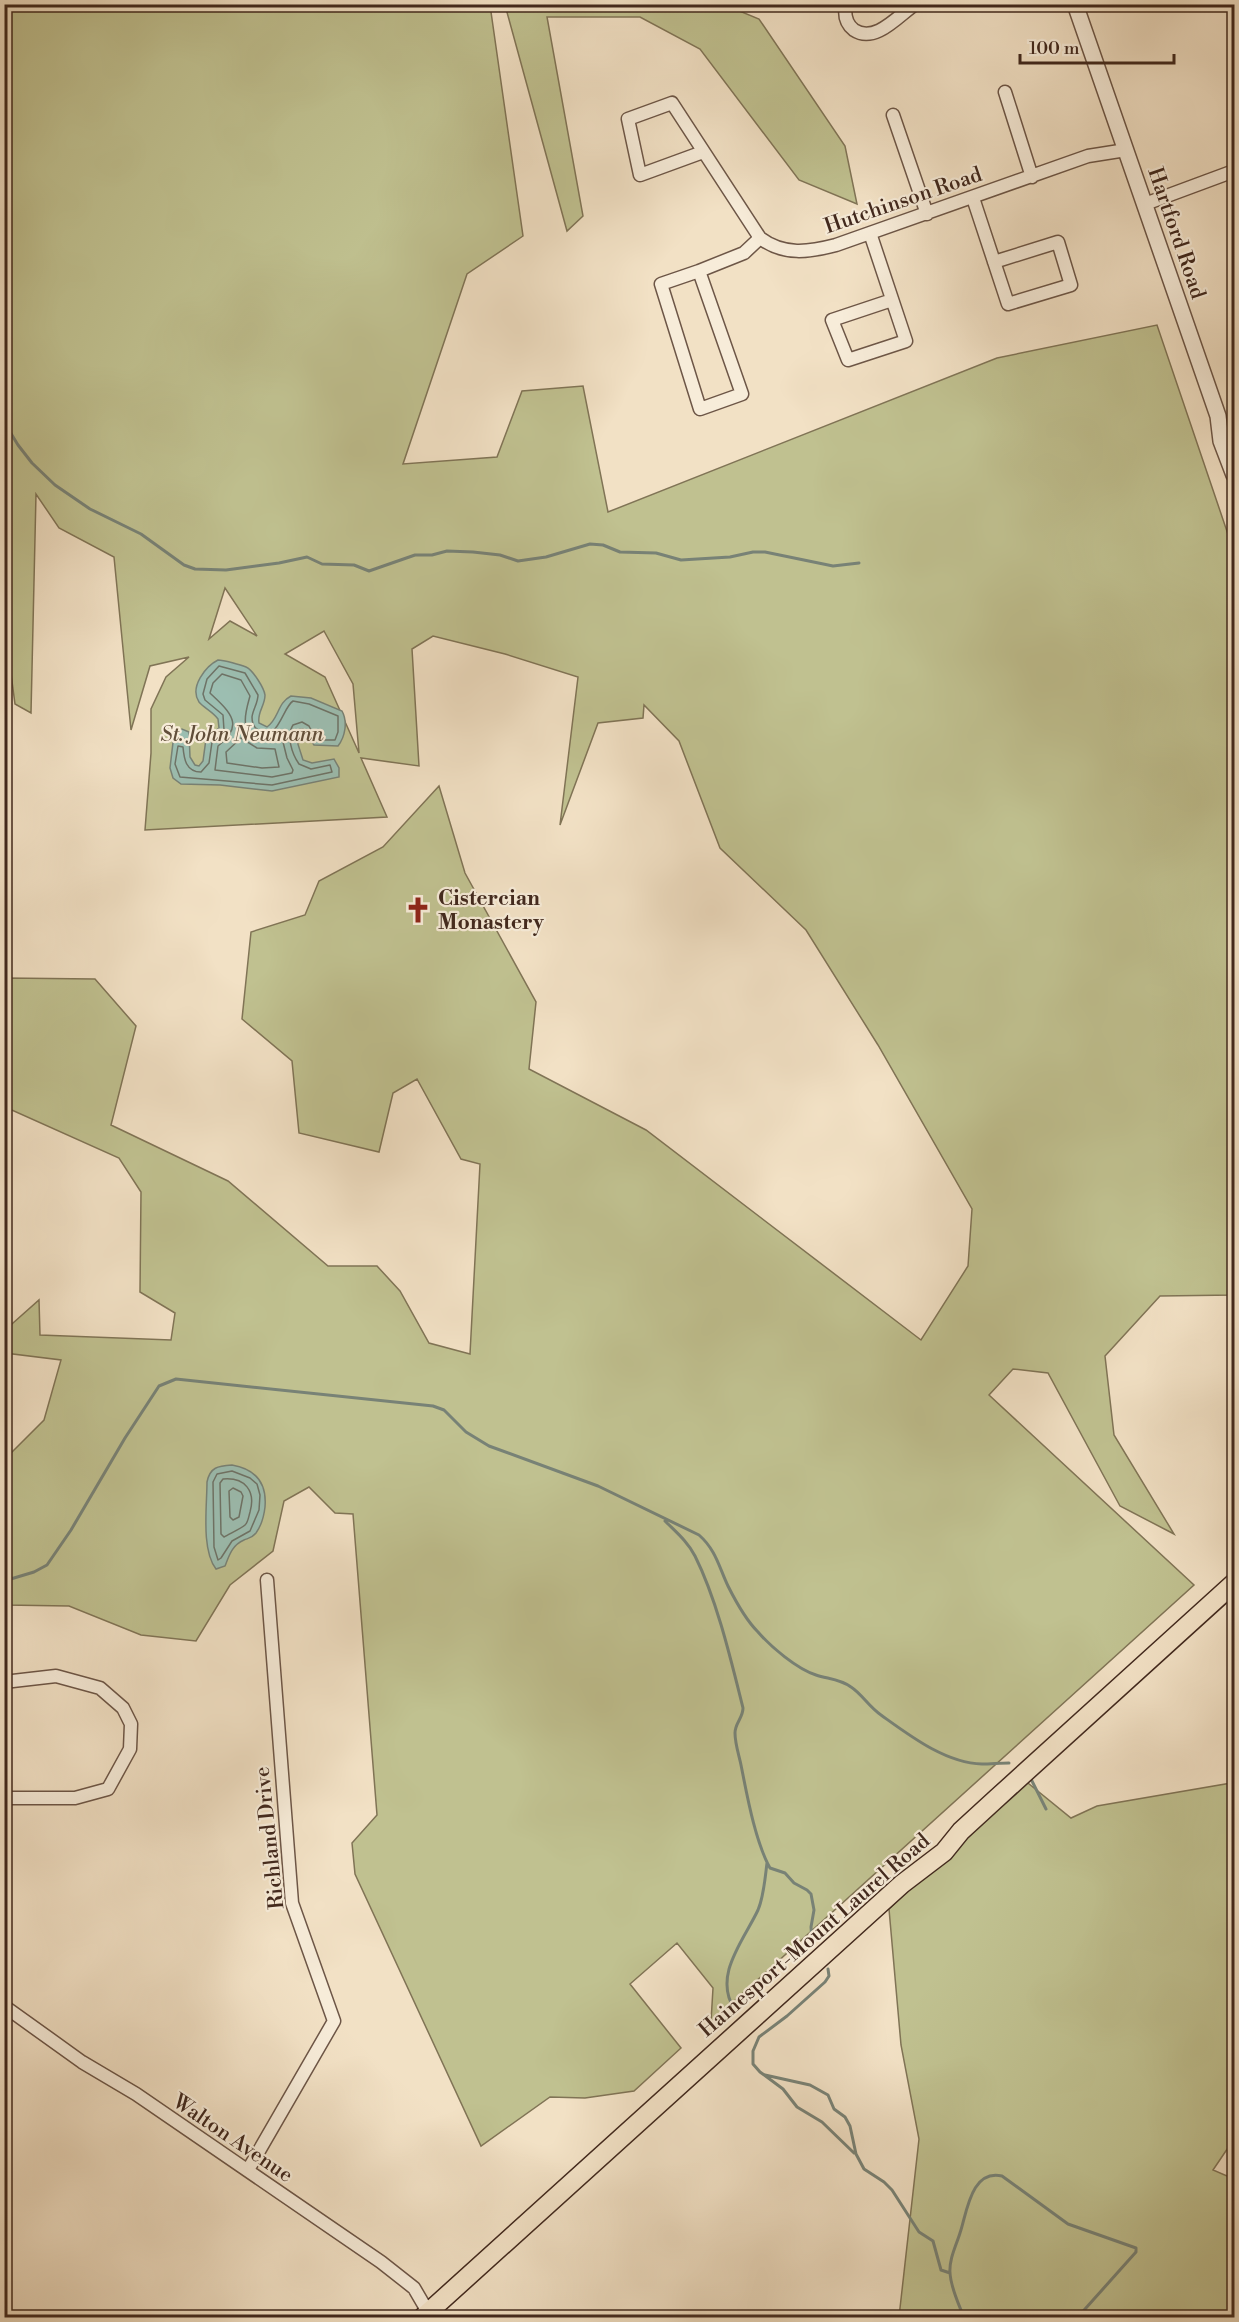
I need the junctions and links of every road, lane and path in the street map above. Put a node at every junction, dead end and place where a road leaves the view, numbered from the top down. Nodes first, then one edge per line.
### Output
1 (846, 4) edge
2 (915, 4) edge
3 (1075, 4) edge
4 (1005, 92) dead end
5 (893, 115) dead end
6 (1126, 150) junction
7 (703, 152) junction
8 (1234, 171) edge
9 (1032, 177) junction
10 (973, 198) junction
11 (1144, 204) junction
12 (927, 214) junction
13 (870, 233) junction
14 (760, 238) junction
15 (994, 262) junction
16 (699, 271) junction
17 (892, 300) junction
18 (1234, 475) edge
19 (267, 1580) dead end
20 (1234, 1583) edge
21 (4, 1682) edge
22 (4, 1798) edge
23 (4, 2006) edge
24 (248, 2170) junction
25 (425, 2315) edge

1 - 2 street
3 - 6 street, Hartford Road
4 - 9 street
5 - 12 street
6 - 9 street, Hutchinson Road
6 - 11 street, Hartford Road
7 - 7 street
7 - 14 street
8 - 11 street
9 - 10 street, Hutchinson Road
10 - 12 street, Hutchinson Road
10 - 15 street
11 - 18 street, Hartford Road
12 - 13 street, Hutchinson Road
13 - 14 street, Hutchinson Road
13 - 17 street
14 - 16 street
15 - 15 street
16 - 16 street
17 - 17 street
19 - 24 street, Richland Drive
20 - 25 main road, Hainesport-Mount Laurel Road
21 - 22 street
23 - 24 street, Walton Avenue
24 - 25 street, Walton Avenue

